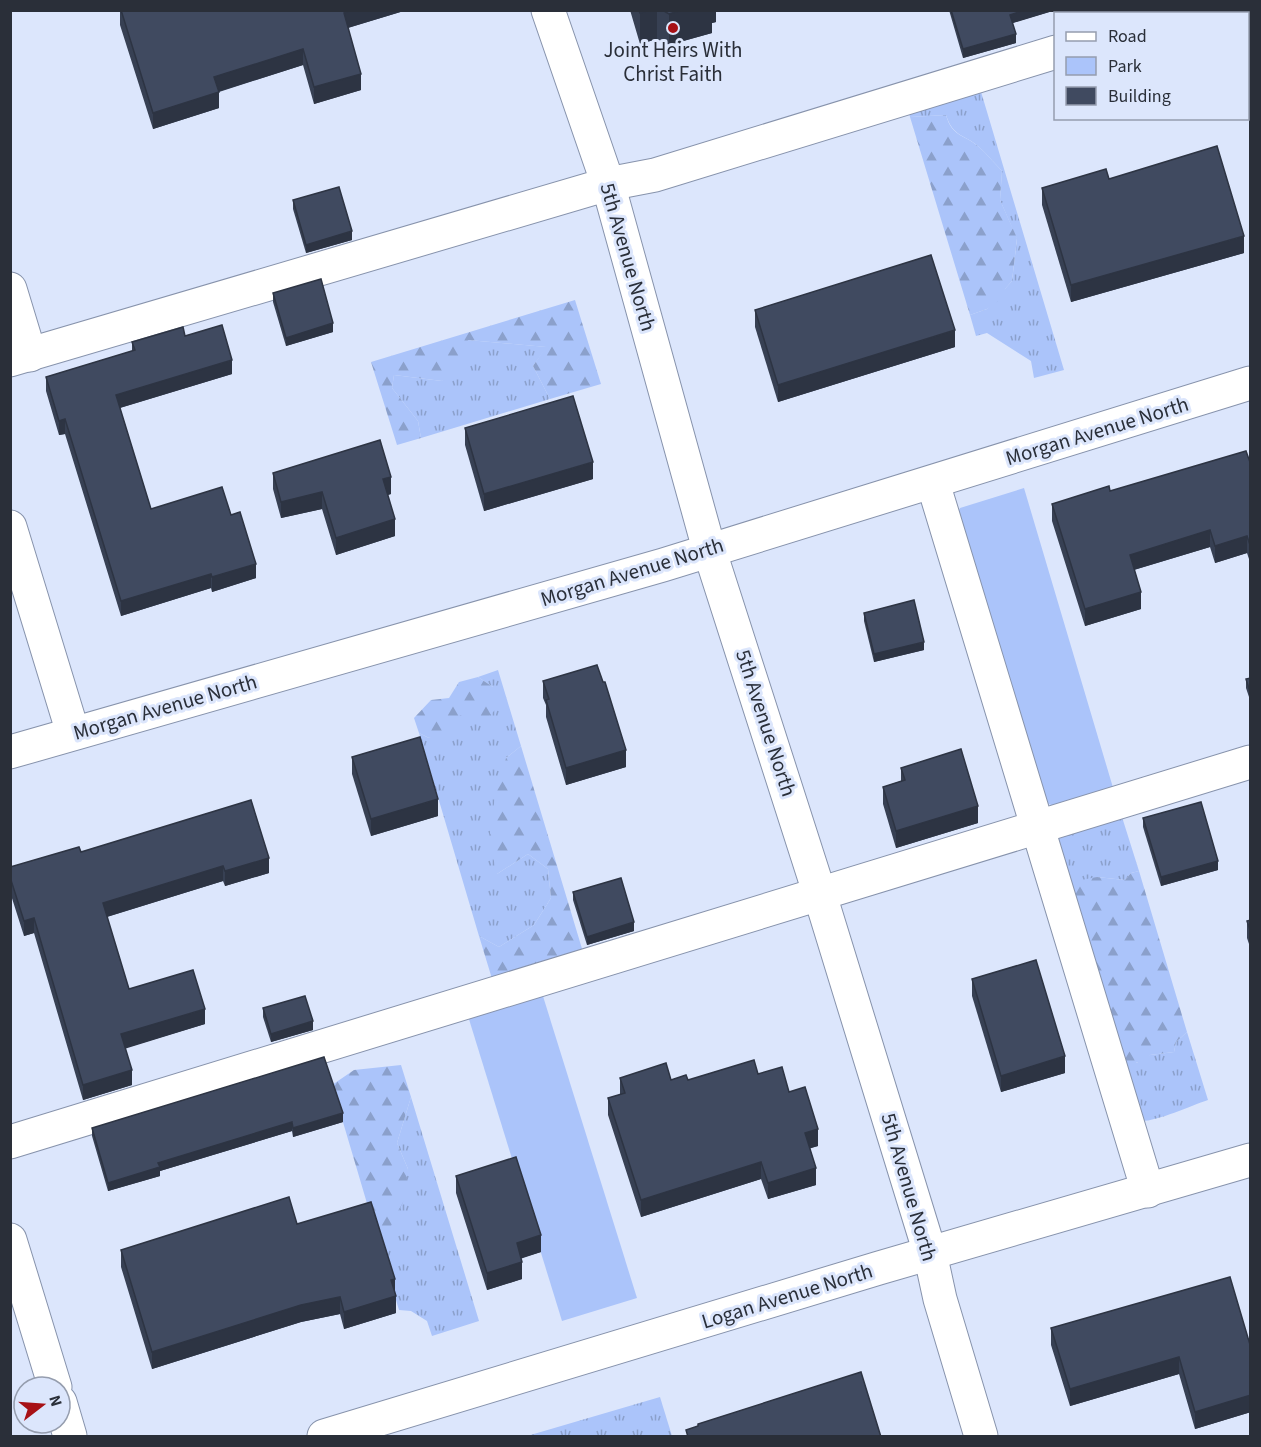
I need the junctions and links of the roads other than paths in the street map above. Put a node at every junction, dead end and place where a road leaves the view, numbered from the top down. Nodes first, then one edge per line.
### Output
1 (548, 10) edge
2 (1054, 53) edge
3 (608, 184) junction
4 (10, 289) edge
5 (20, 357) edge
6 (1251, 383) edge
7 (933, 483) junction
8 (10, 527) edge
9 (708, 549) junction
10 (73, 733) junction
11 (10, 752) edge
12 (1251, 762) edge
13 (1037, 828) junction
14 (820, 895) junction
15 (10, 1142) edge
16 (1251, 1160) edge
17 (1148, 1191) junction
18 (10, 1240) edge
19 (930, 1253) junction
20 (51, 1375) edge
21 (324, 1437) edge
22 (981, 1437) edge

1 - 3 street, 5th Avenue North
2 - 3 street
3 - 5 street
3 - 9 street, 5th Avenue North
4 - 5 street
6 - 7 street, Morgan Avenue North
7 - 9 street, Morgan Avenue North
7 - 13 street
8 - 10 street
9 - 10 street, Morgan Avenue North
9 - 14 street, 5th Avenue North
10 - 11 street, Morgan Avenue North
12 - 13 street
13 - 14 street
13 - 17 street
14 - 15 street
14 - 19 street, 5th Avenue North
16 - 17 street, Logan Avenue North
17 - 19 street, Logan Avenue North
18 - 20 street
19 - 21 street, Logan Avenue North
19 - 22 street, 5th Avenue North

